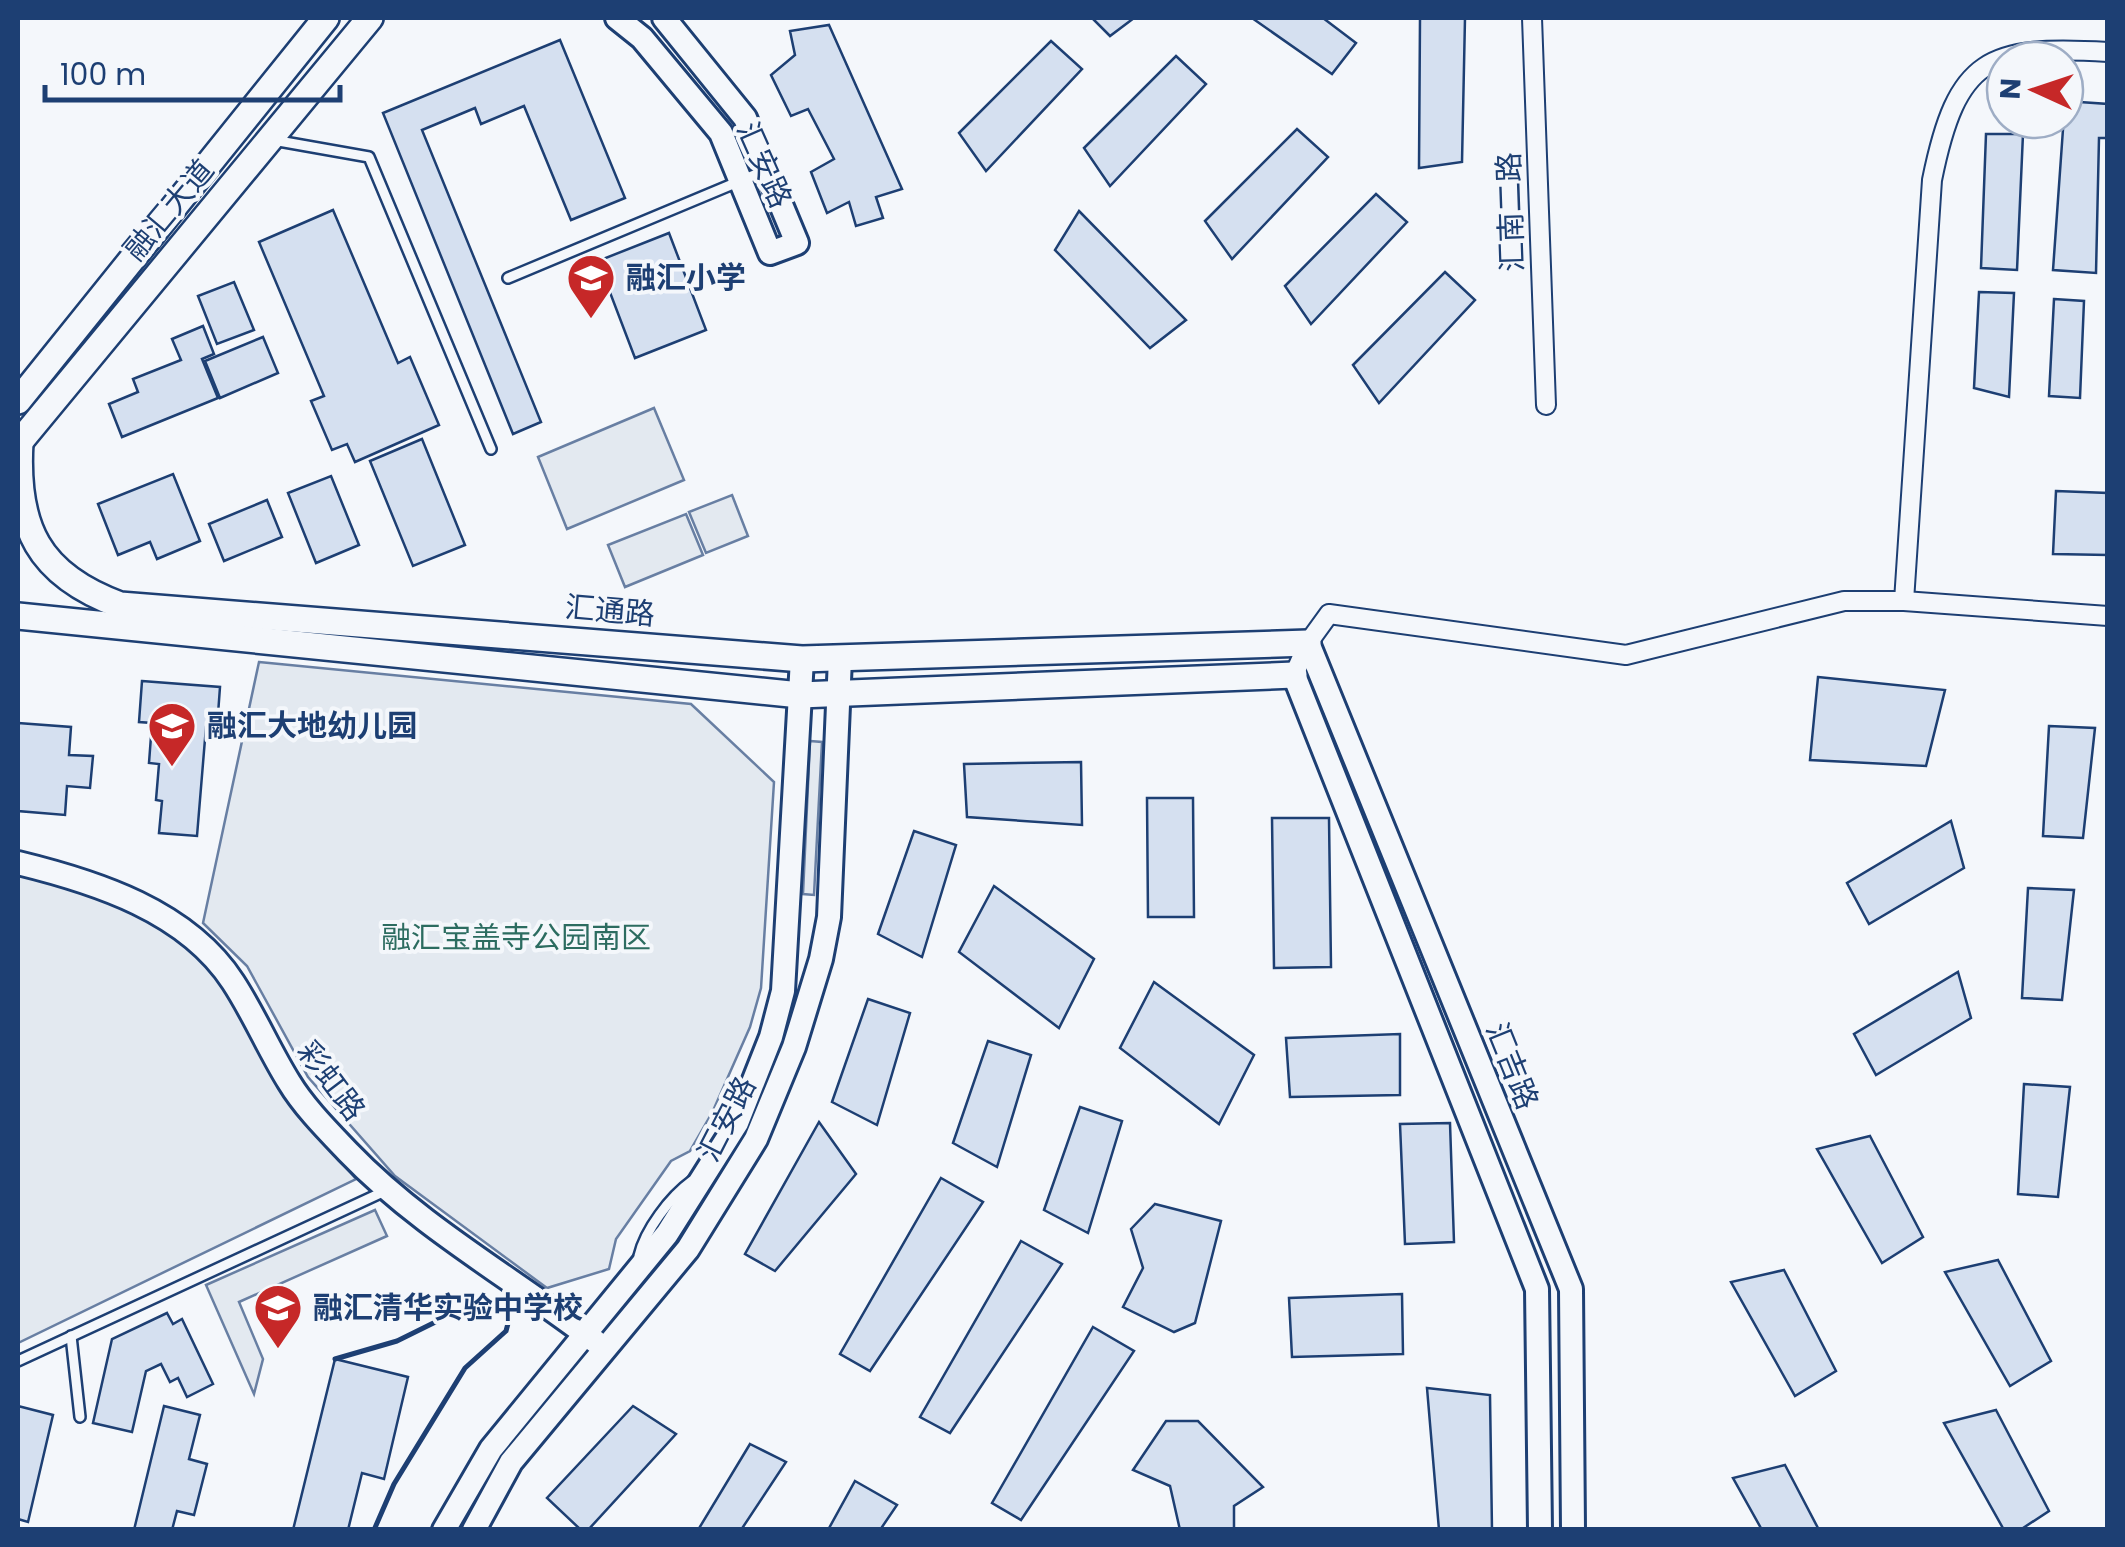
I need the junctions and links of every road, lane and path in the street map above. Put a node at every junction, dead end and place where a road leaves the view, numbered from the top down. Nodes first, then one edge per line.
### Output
1 (326, 18) edge
2 (370, 18) edge
3 (617, 18) edge
4 (664, 18) edge
5 (1532, 18) edge
6 (2108, 52) edge
7 (270, 139) junction
8 (766, 170) junction
9 (740, 180) junction
10 (508, 278) dead end
11 (18, 401) edge
12 (1546, 405) dead end
13 (19, 442) edge
14 (491, 449) dead end
15 (1904, 601) junction
16 (18, 616) edge
17 (2108, 616) edge
18 (1308, 643) junction
19 (840, 658) junction
20 (802, 659) junction
21 (1294, 675) junction
22 (840, 693) junction
23 (800, 695) junction
24 (18, 863) edge
25 (388, 1190) junction
26 (70, 1336) junction
27 (596, 1342) junction
28 (18, 1360) edge
29 (80, 1417) dead end
30 (444, 1530) edge
31 (474, 1530) edge
32 (1540, 1530) edge
33 (1573, 1530) edge

1 - 11 main road, 融汇大道
2 - 7 main road, 融汇大道
3 - 9 street, 汇安路
4 - 8 street, 汇安路
5 - 12 street, 汇南二路
6 - 15 street
7 - 13 main road, 融汇大道
7 - 14 lane
8 - 9 lane
8 - 9 street, 汇安路
9 - 10 lane
13 - 20 main road, 汇通路
15 - 17 street
15 - 18 street
16 - 23 main road
18 - 19 main road, 汇通路
18 - 21 street
18 - 33 street, 汇吉路
19 - 20 main road, 汇通路
19 - 22 street, 汇安路
20 - 23 street, 汇安路
21 - 22 main road
21 - 32 street, 汇吉路
22 - 23 main road
22 - 27 street, 汇安路
23 - 27 street, 汇安路
24 - 25 street, 彩虹路
25 - 26 lane
25 - 27 street, 彩虹路
26 - 28 lane
26 - 29 lane
27 - 30 street, 汇安路
27 - 31 street, 汇安路

